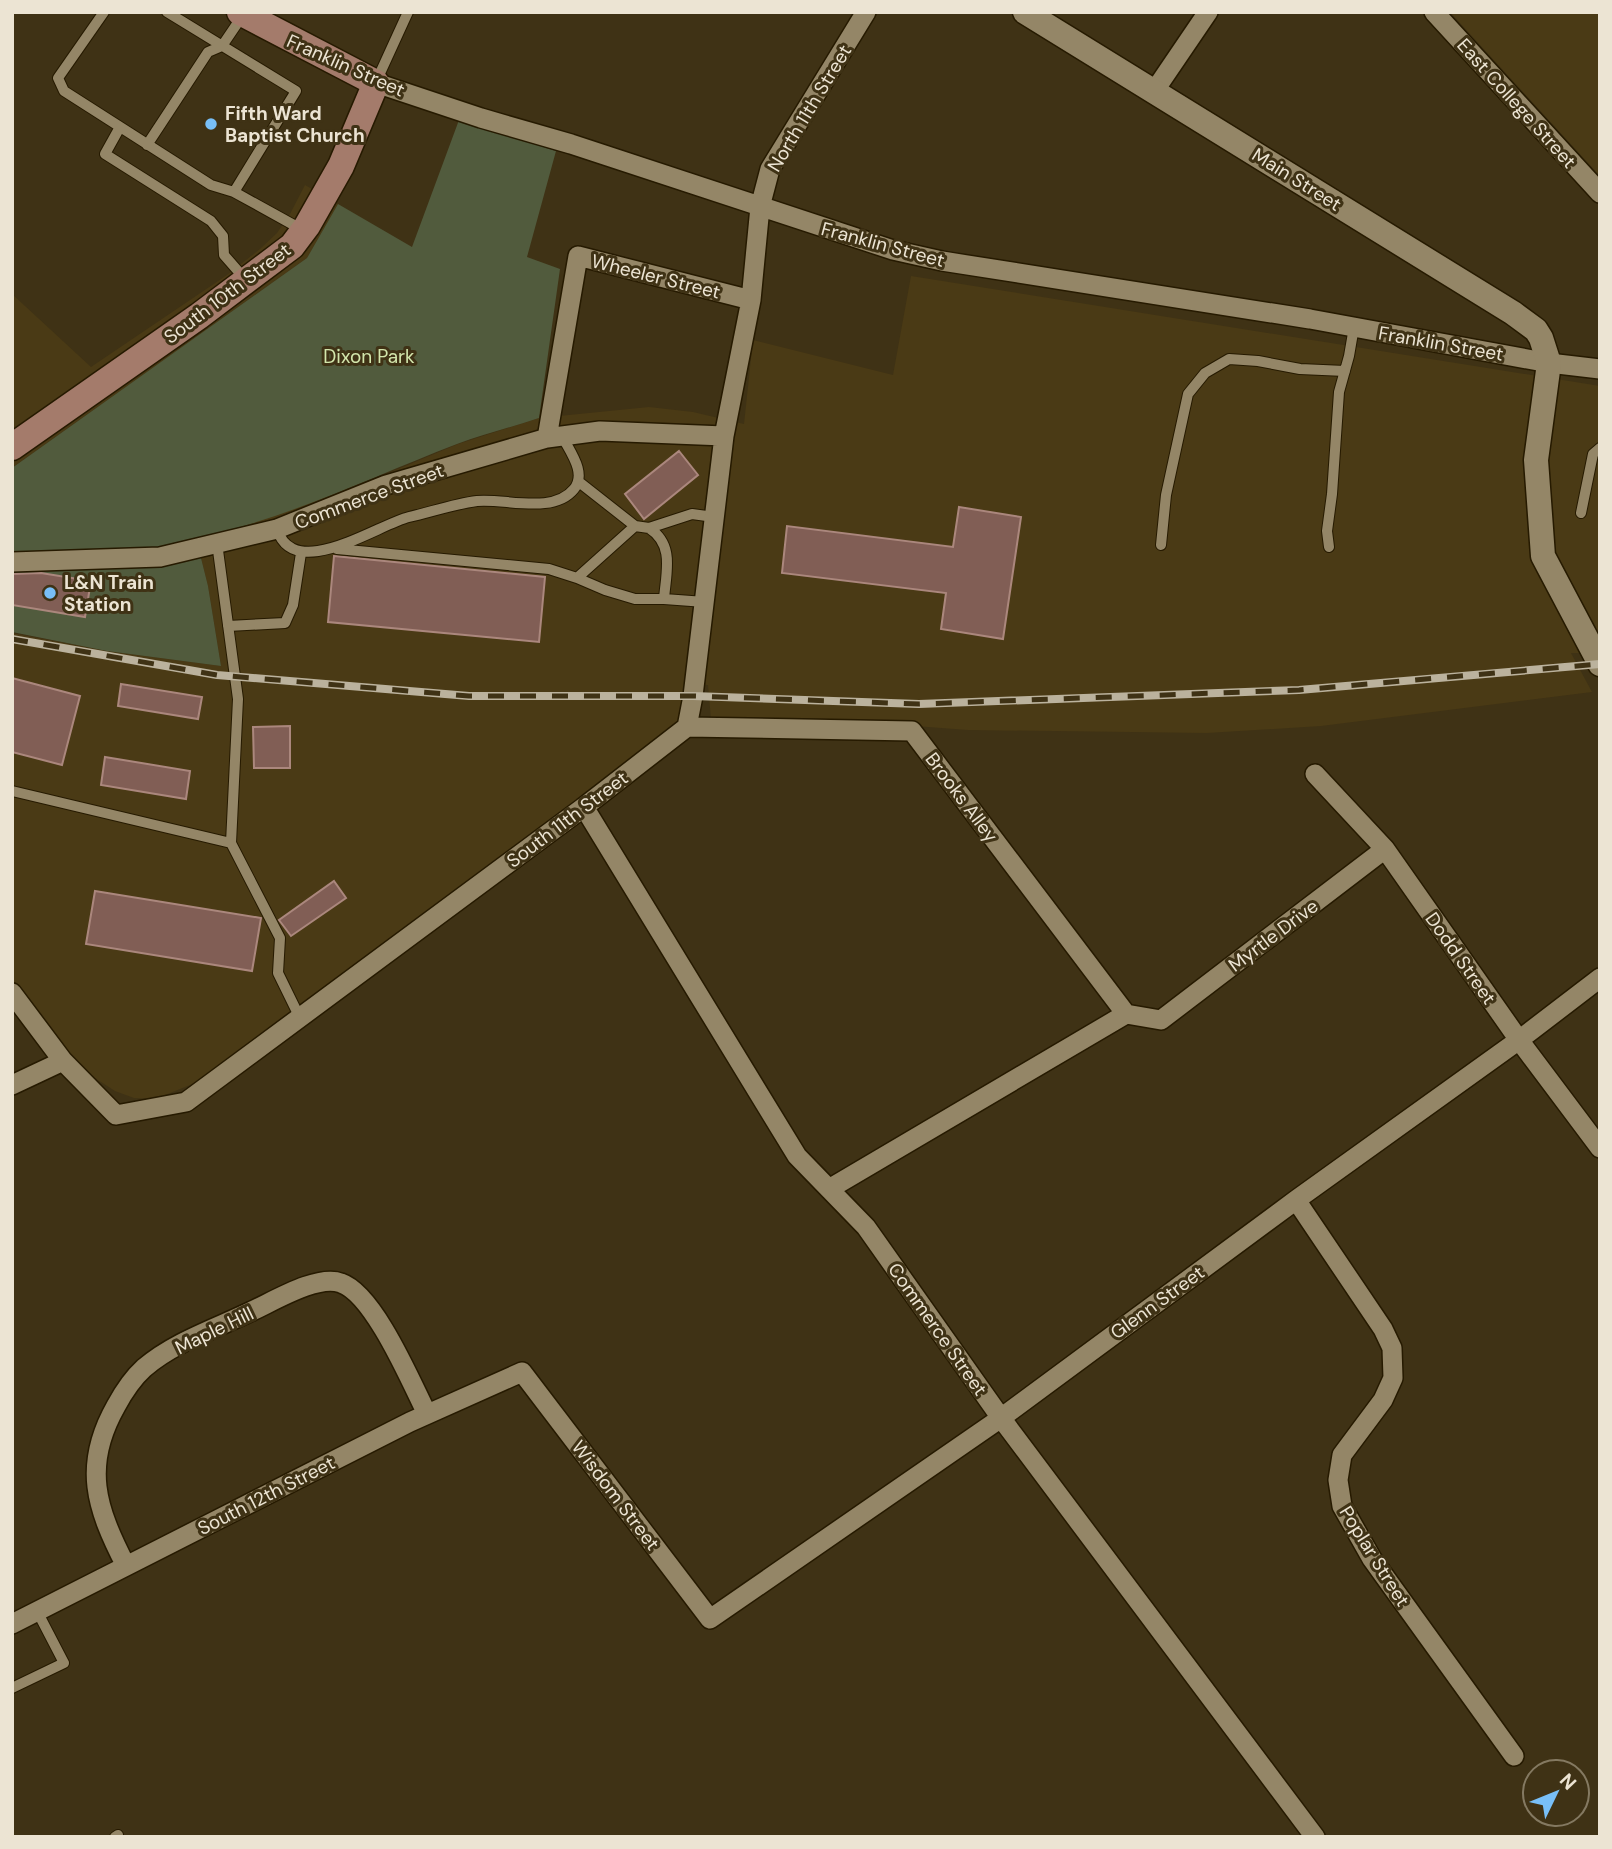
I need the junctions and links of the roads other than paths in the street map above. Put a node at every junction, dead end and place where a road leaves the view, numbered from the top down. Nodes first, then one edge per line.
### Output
1 (104, 12) edge
2 (167, 12) edge
3 (408, 12) edge
4 (866, 12) edge
5 (1026, 12) edge
6 (1208, 12) edge
7 (1434, 12) edge
8 (242, 13) edge
9 (222, 46) junction
10 (376, 83) junction
11 (1155, 90) junction
12 (120, 127) junction
13 (147, 145) junction
14 (234, 192) junction
15 (1600, 193) edge
16 (760, 207) junction
17 (304, 230) junction
18 (247, 280) junction
19 (751, 300) junction
20 (1354, 327) junction
21 (1549, 363) junction
22 (1600, 369) edge
23 (1345, 371) junction
24 (724, 436) junction
25 (554, 437) junction
26 (18, 439) edge
27 (1600, 447) edge
28 (579, 482) junction
29 (1581, 513) dead end
30 (714, 517) junction
31 (635, 526) junction
32 (649, 528) junction
33 (277, 529) junction
34 (217, 543) junction
35 (1161, 545) dead end
36 (1329, 547) dead end
37 (333, 549) junction
38 (302, 553) junction
39 (12, 562) edge
40 (577, 578) junction
41 (664, 599) junction
42 (705, 601) junction
43 (228, 626) junction
44 (1600, 664) edge
45 (687, 727) junction
46 (1315, 774) dead end
47 (12, 791) edge
48 (584, 807) junction
49 (231, 842) junction
50 (1385, 849) junction
51 (1600, 978) edge
52 (12, 993) edge
53 (1126, 1014) junction
54 (300, 1018) junction
55 (1519, 1040) junction
56 (63, 1061) junction
57 (12, 1085) edge
58 (1600, 1148) edge
59 (829, 1189) junction
60 (1296, 1200) junction
61 (523, 1372) joint
62 (428, 1414) junction
63 (1001, 1418) junction
64 (126, 1566) junction
65 (37, 1611) junction
66 (709, 1619) joint
67 (12, 1624) edge
68 (12, 1688) edge
69 (1514, 1756) dead end
70 (1315, 1837) edge

1 - 12 lane
2 - 9 lane
3 - 10 lane
4 - 16 street, North 11th Street
5 - 11 street, Main Street
6 - 11 street
7 - 15 street, East College Street
8 - 9 lane
8 - 10 main road, Franklin Street
9 - 13 lane
9 - 14 lane
10 - 16 street, Franklin Street
10 - 17 main road, South 10th Street
11 - 21 street, Main Street
12 - 13 lane
12 - 18 lane
13 - 14 lane
14 - 17 lane
16 - 19 street
16 - 20 street, Franklin Street
17 - 18 main road, South 10th Street
18 - 26 main road, South 10th Street
19 - 24 street
19 - 25 street, Wheeler Street
20 - 21 street, Franklin Street
20 - 23 lane
21 - 22 street, Franklin Street
21 - 44 street
23 - 35 lane
23 - 36 lane
24 - 25 street, Commerce Street
24 - 30 street
25 - 28 lane
25 - 33 street, Commerce Street
27 - 29 lane
28 - 31 lane
28 - 37 lane
30 - 32 lane
30 - 42 street
31 - 32 lane
31 - 40 lane
32 - 41 lane
33 - 34 street, Commerce Street
33 - 38 lane
34 - 39 street, Commerce Street
34 - 43 lane
37 - 38 lane
37 - 40 lane
38 - 43 lane
40 - 41 lane
41 - 42 lane
42 - 45 street
43 - 49 lane
45 - 48 street, South 11th Street
45 - 53 street, Brooks Alley
46 - 50 street, Dodd Street
47 - 49 lane
48 - 54 street, South 11th Street
48 - 59 street, Commerce Street
49 - 54 lane
50 - 53 street, Myrtle Drive
50 - 55 street, Dodd Street
51 - 55 street, Glenn Street
52 - 56 street
53 - 59 street
54 - 56 street, South 11th Street
55 - 58 street, Dodd Street
55 - 60 street, Glenn Street
56 - 57 street
59 - 63 street, Commerce Street
60 - 63 street, Glenn Street
60 - 69 street, Poplar Street
61 - 62 street, South 12th Street
61 - 66 street, Wisdom Street
62 - 64 street, South 12th Street
62 - 64 street, Maple Hill
63 - 66 street, Glenn Street
63 - 70 street, Commerce Street
64 - 65 street, South 12th Street
65 - 67 street, South 12th Street
65 - 68 lane

